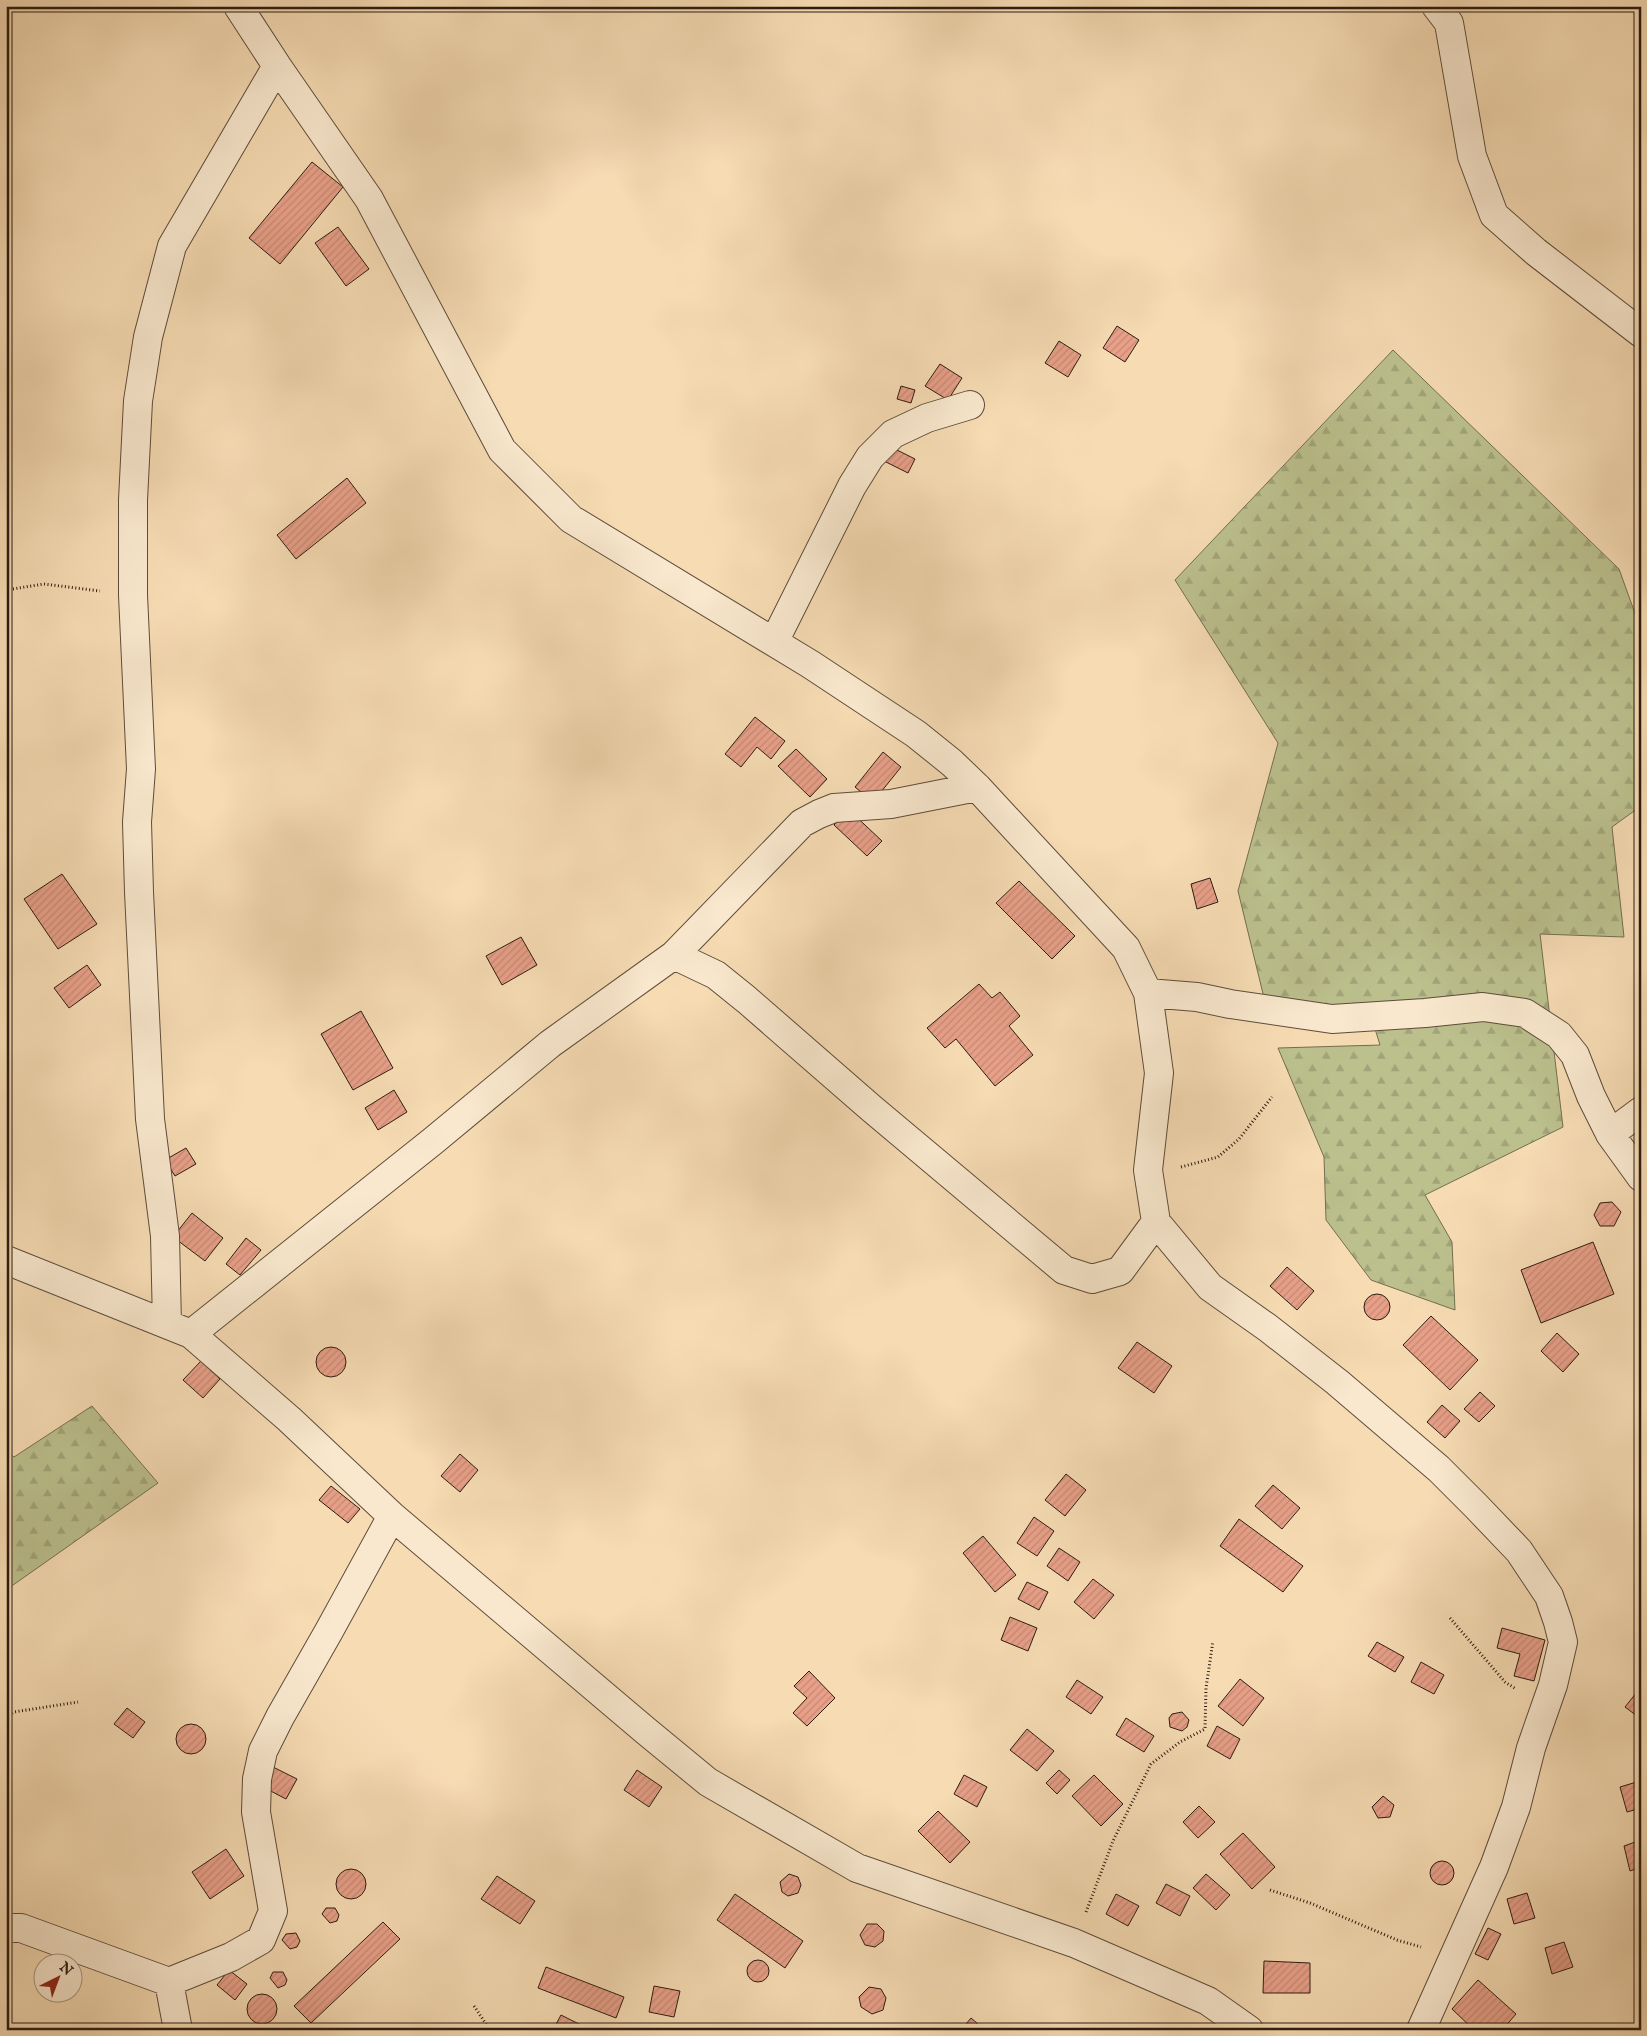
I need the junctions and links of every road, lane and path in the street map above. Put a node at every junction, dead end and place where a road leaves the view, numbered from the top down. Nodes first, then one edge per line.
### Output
1 (238, 6) edge
2 (1436, 6) edge
3 (277, 66) junction
4 (1641, 333) edge
5 (970, 404) dead end
6 (6, 590) edge
7 (133, 595) junction
8 (774, 642) junction
9 (977, 787) junction
10 (674, 955) junction
11 (1148, 993) junction
12 (1272, 1097) dead end
13 (1641, 1111) edge
14 (1610, 1134) junction
15 (1148, 1170) junction
16 (1641, 1177) edge
17 (1156, 1222) junction
18 (6, 1260) edge
19 (179, 1329) junction
20 (392, 1516) junction
21 (1450, 1618) dead end
22 (1214, 1641) dead end
23 (78, 1702) dead end
24 (1546, 1708) junction
25 (6, 1717) edge
26 (1270, 1890) dead end
27 (6, 1928) edge
28 (1074, 1943) junction
29 (1453, 1957) junction
30 (169, 1982) junction
31 (474, 2006) dead end
32 (178, 2030) edge
33 (490, 2030) edge
34 (1249, 2030) edge
35 (1421, 2030) edge

1 - 3 street
2 - 4 street
3 - 7 street
3 - 8 street
5 - 8 street
6 - 7 path
7 - 19 street
8 - 9 street
9 - 10 street
9 - 11 street
10 - 17 street
10 - 19 street
11 - 14 street
11 - 15 street
12 - 15 path
13 - 14 street
14 - 16 street
15 - 17 street
17 - 24 street
18 - 19 street
19 - 20 street
20 - 28 street
20 - 30 street
21 - 24 path
22 - 28 path
23 - 25 path
24 - 29 street
26 - 29 path
27 - 30 street
28 - 34 street
29 - 35 street
30 - 32 street
31 - 33 path

